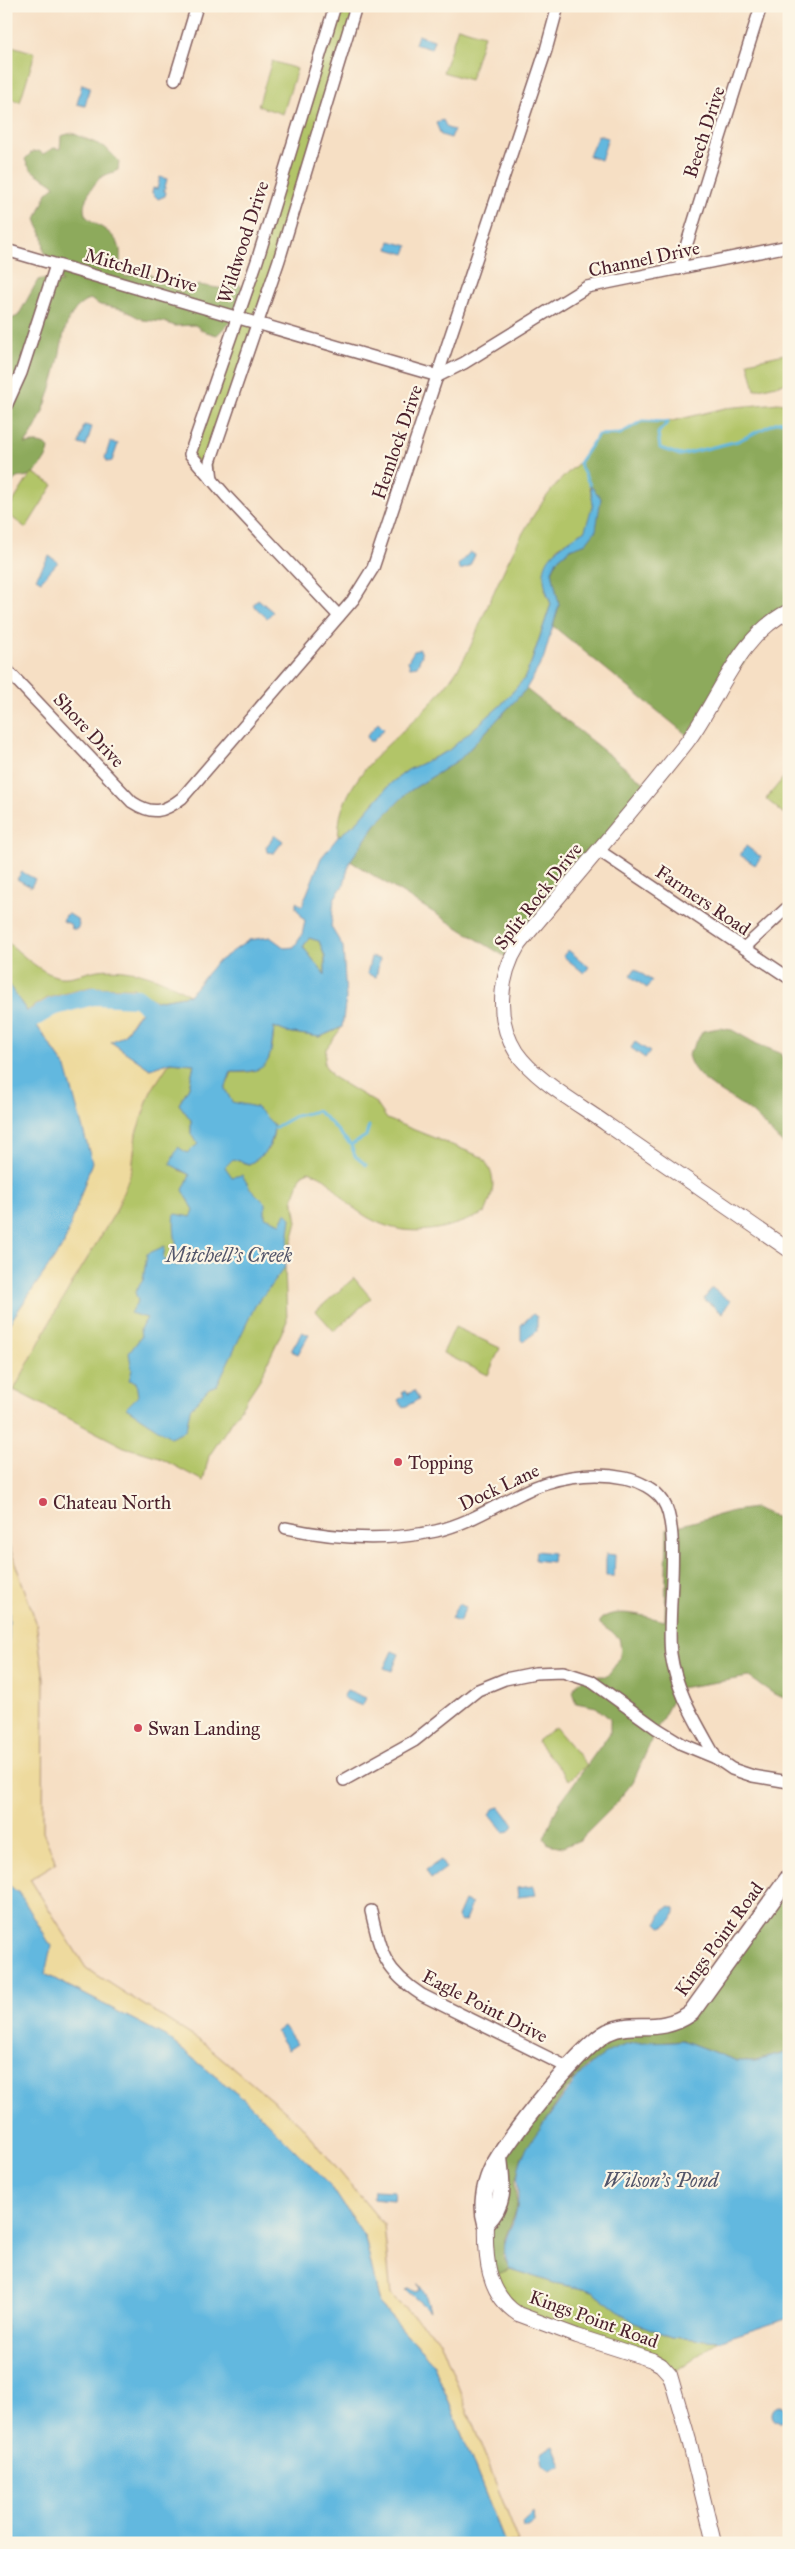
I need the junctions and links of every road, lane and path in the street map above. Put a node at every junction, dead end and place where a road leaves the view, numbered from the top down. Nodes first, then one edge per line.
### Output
1 (197, 6) edge
2 (335, 6) edge
3 (356, 6) edge
4 (558, 6) edge
5 (761, 6) edge
6 (175, 79) dead end
7 (789, 246) edge
8 (6, 250) edge
9 (56, 265) junction
10 (679, 269) junction
11 (238, 317) junction
12 (257, 323) junction
13 (438, 376) junction
14 (6, 406) edge
15 (212, 480) junction
16 (789, 611) edge
17 (339, 616) junction
18 (6, 668) edge
19 (148, 811) joint
20 (598, 850) junction
21 (789, 906) edge
22 (744, 948) junction
23 (789, 978) edge
24 (789, 1250) edge
25 (286, 1528) dead end
26 (716, 1758) junction
27 (344, 1780) dead end
28 (789, 1782) edge
29 (789, 1877) edge
30 (371, 1911) dead end
31 (569, 2068) junction
32 (486, 2223) joint
33 (714, 2543) edge

1 - 6 street
2 - 11 street, Wildwood Drive
3 - 12 street, Wildwood Drive
4 - 13 street, Hemlock Drive
5 - 10 street, Beech Drive
7 - 10 street, Channel Drive
8 - 9 street, Mitchell Drive
9 - 11 street, Mitchell Drive
9 - 14 street
10 - 13 street, Channel Drive
11 - 12 street, Mitchell Drive
11 - 15 street, Wildwood Drive
12 - 13 street, Mitchell Drive
12 - 15 street, Wildwood Drive
13 - 17 street, Hemlock Drive
15 - 17 street, Wildwood Drive
16 - 20 street, Split Rock Drive
17 - 19 street, Hemlock Drive
18 - 19 street, Shore Drive
20 - 22 street, Farmers Road
20 - 24 street, Split Rock Drive
21 - 22 street
22 - 23 street, Farmers Road
25 - 26 street, Dock Lane
26 - 27 street
26 - 28 street
29 - 31 main road, Kings Point Road
30 - 31 street, Eagle Point Drive
31 - 32 main road, Kings Point Road
32 - 33 street, Kings Point Road

